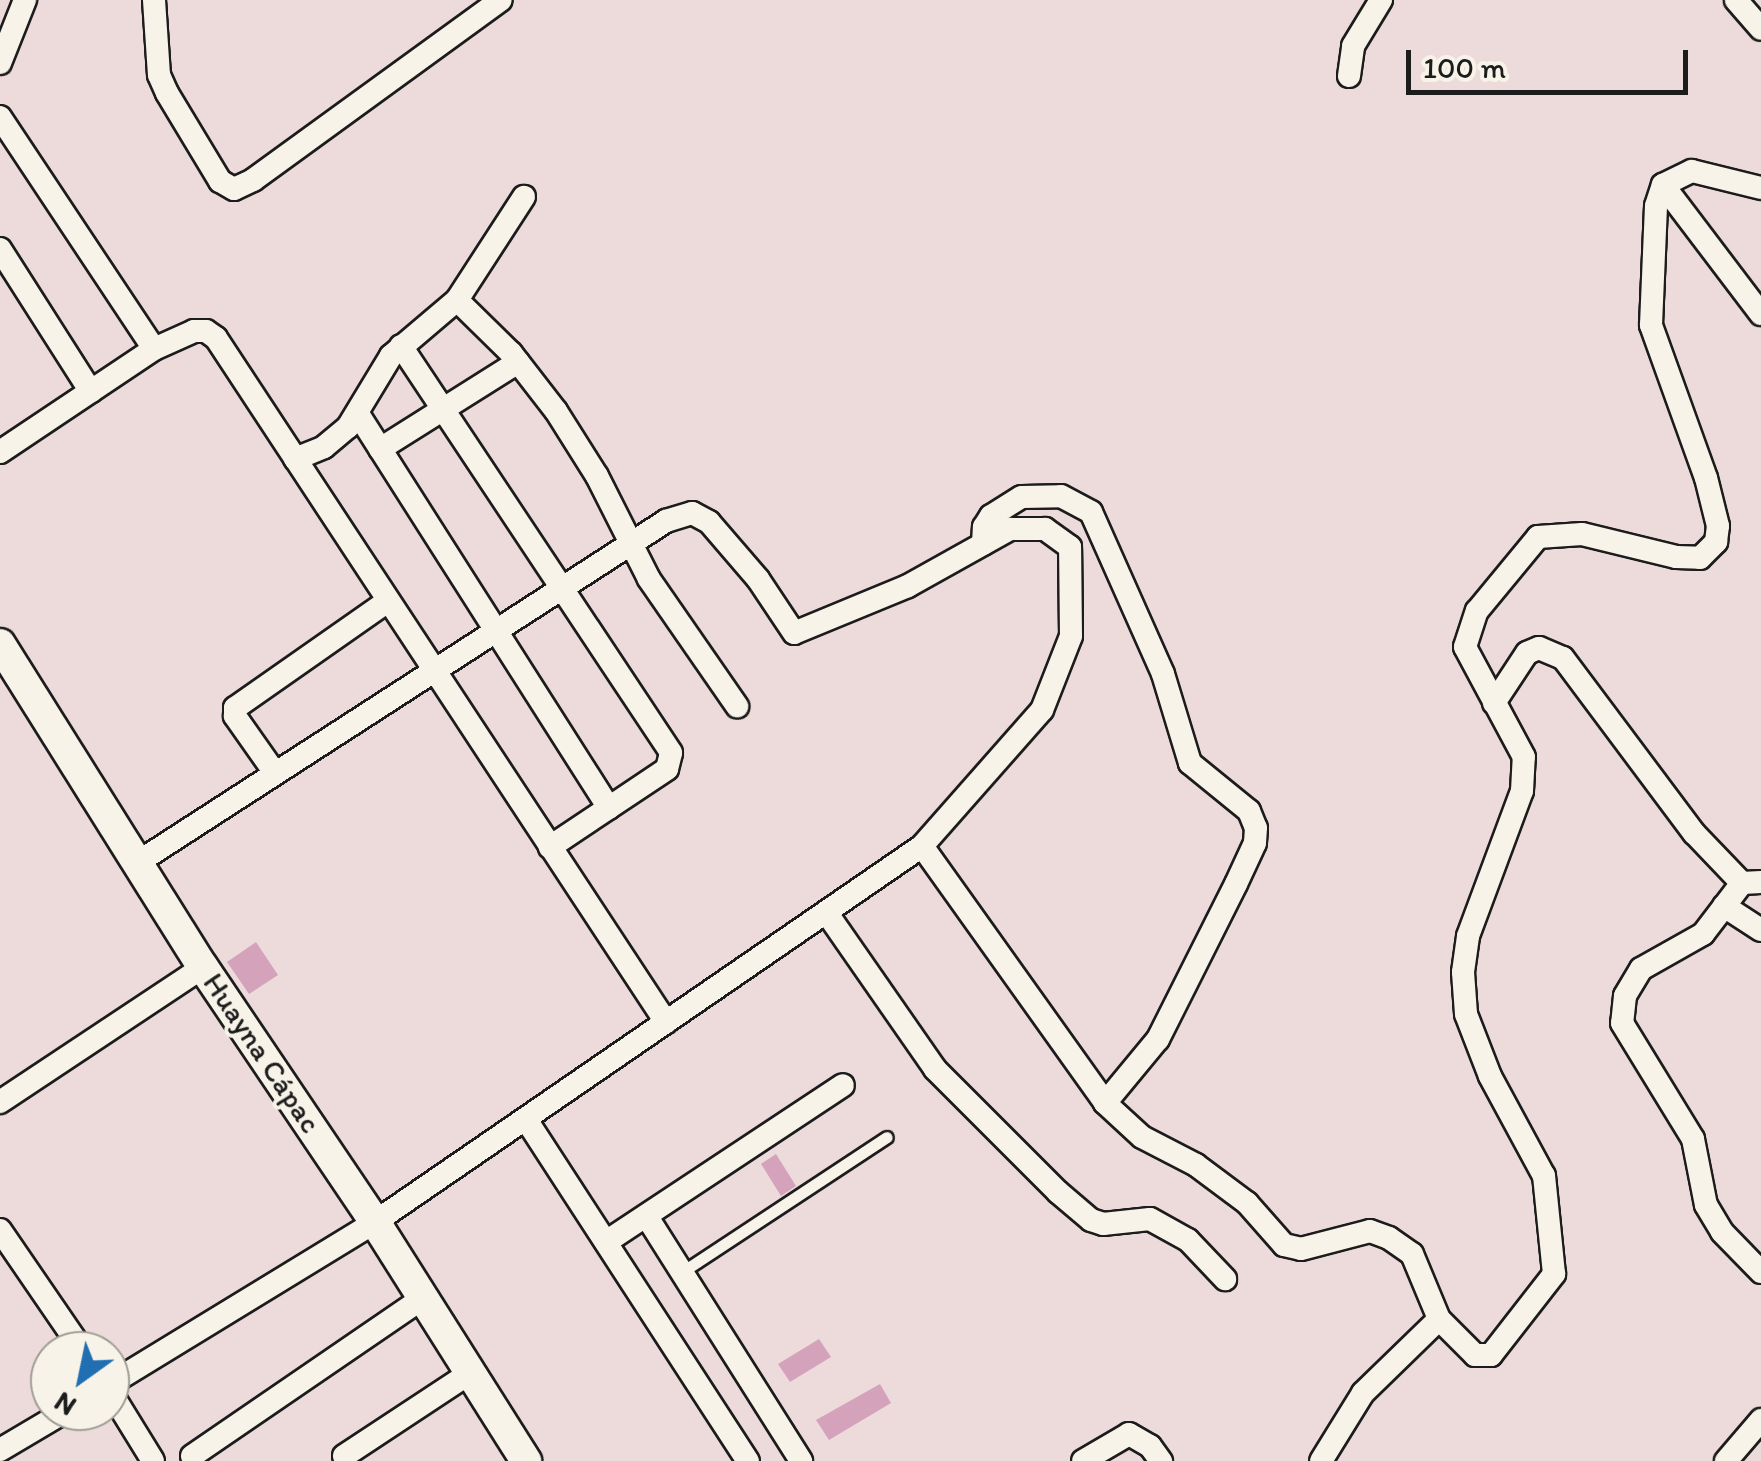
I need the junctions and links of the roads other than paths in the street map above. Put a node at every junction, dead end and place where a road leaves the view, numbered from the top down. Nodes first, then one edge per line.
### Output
1 (25, 0) edge
2 (154, 0) edge
3 (502, 0) edge
4 (1381, 0) edge
5 (1736, 0) edge
6 (1761, 29) edge
7 (0, 63) edge
8 (1349, 76) dead end
9 (0, 117) edge
10 (1663, 185) junction
11 (1761, 188) edge
12 (524, 197) dead end
13 (0, 248) edge
14 (458, 300) junction
15 (1761, 314) edge
16 (401, 346) junction
17 (154, 349) junction
18 (518, 362) junction
19 (90, 392) junction
20 (442, 409) junction
21 (358, 414) junction
22 (380, 448) junction
23 (0, 452) edge
24 (295, 459) junction
25 (629, 544) junction
26 (983, 544) junction
27 (560, 588) junction
28 (388, 601) junction
29 (494, 632) junction
30 (0, 644) edge
31 (433, 670) junction
32 (1494, 703) junction
33 (737, 706) dead end
34 (275, 773) junction
35 (609, 808) junction
36 (922, 846) junction
37 (550, 848) junction
38 (136, 863) junction
39 (1751, 882) edge
40 (1724, 906) junction
41 (826, 912) junction
42 (1761, 930) edge
43 (203, 967) junction
44 (666, 1022) junction
45 (843, 1085) dead end
46 (0, 1102) edge
47 (1105, 1102) junction
48 (527, 1121) junction
49 (887, 1137) dead end
50 (647, 1217) junction
51 (375, 1222) junction
52 (0, 1230) edge
53 (606, 1242) junction
54 (682, 1272) junction
55 (1761, 1272) edge
56 (1224, 1279) dead end
57 (423, 1298) junction
58 (1439, 1319) junction
59 (69, 1331) edge
60 (470, 1372) junction
61 (130, 1375) edge
62 (1761, 1420) edge
63 (130, 1422) edge
64 (32, 1431) edge
65 (0, 1450) edge
66 (192, 1456) dead end
67 (344, 1456) dead end
68 (153, 1461) edge
69 (526, 1461) edge
70 (748, 1461) edge
71 (801, 1461) edge
72 (1083, 1461) edge
73 (1161, 1461) edge
74 (1321, 1461) edge
75 (1726, 1461) edge

1 - 7 street
2 - 3 street
4 - 8 street
5 - 6 street
9 - 17 street
10 - 11 street
10 - 15 street
10 - 32 street
12 - 14 street
13 - 19 street
14 - 16 street
14 - 18 street
16 - 20 street
16 - 21 street
17 - 19 street
17 - 24 street
18 - 20 street
18 - 25 street
19 - 23 street
20 - 22 street
20 - 27 street
21 - 22 street
21 - 24 street
22 - 29 street
24 - 28 street
25 - 26 street
25 - 27 street
25 - 33 street
26 - 36 street
26 - 47 street
27 - 29 street
27 - 35 street
28 - 31 street
28 - 34 street
29 - 31 street
29 - 35 street
30 - 38 street, Huayna Cápac
31 - 34 street
31 - 37 street
32 - 39 street
32 - 58 street
34 - 38 street
35 - 37 street
36 - 41 street
36 - 47 street
37 - 44 street
38 - 43 street, Huayna Cápac
39 - 40 street
40 - 42 street
40 - 55 street
41 - 44 street
41 - 56 street
43 - 46 street
43 - 51 street, Huayna Cápac
44 - 48 street
45 - 50 street
47 - 58 street
48 - 51 street
48 - 53 street
49 - 54 lane
50 - 53 street
50 - 54 street
51 - 57 street, Huayna Cápac
51 - 61 street
52 - 59 street
53 - 70 street
54 - 71 street
57 - 60 street, Huayna Cápac
57 - 66 street
58 - 74 street
60 - 67 street
60 - 69 street, Huayna Cápac
62 - 75 street
63 - 68 street
64 - 65 street
72 - 73 street

